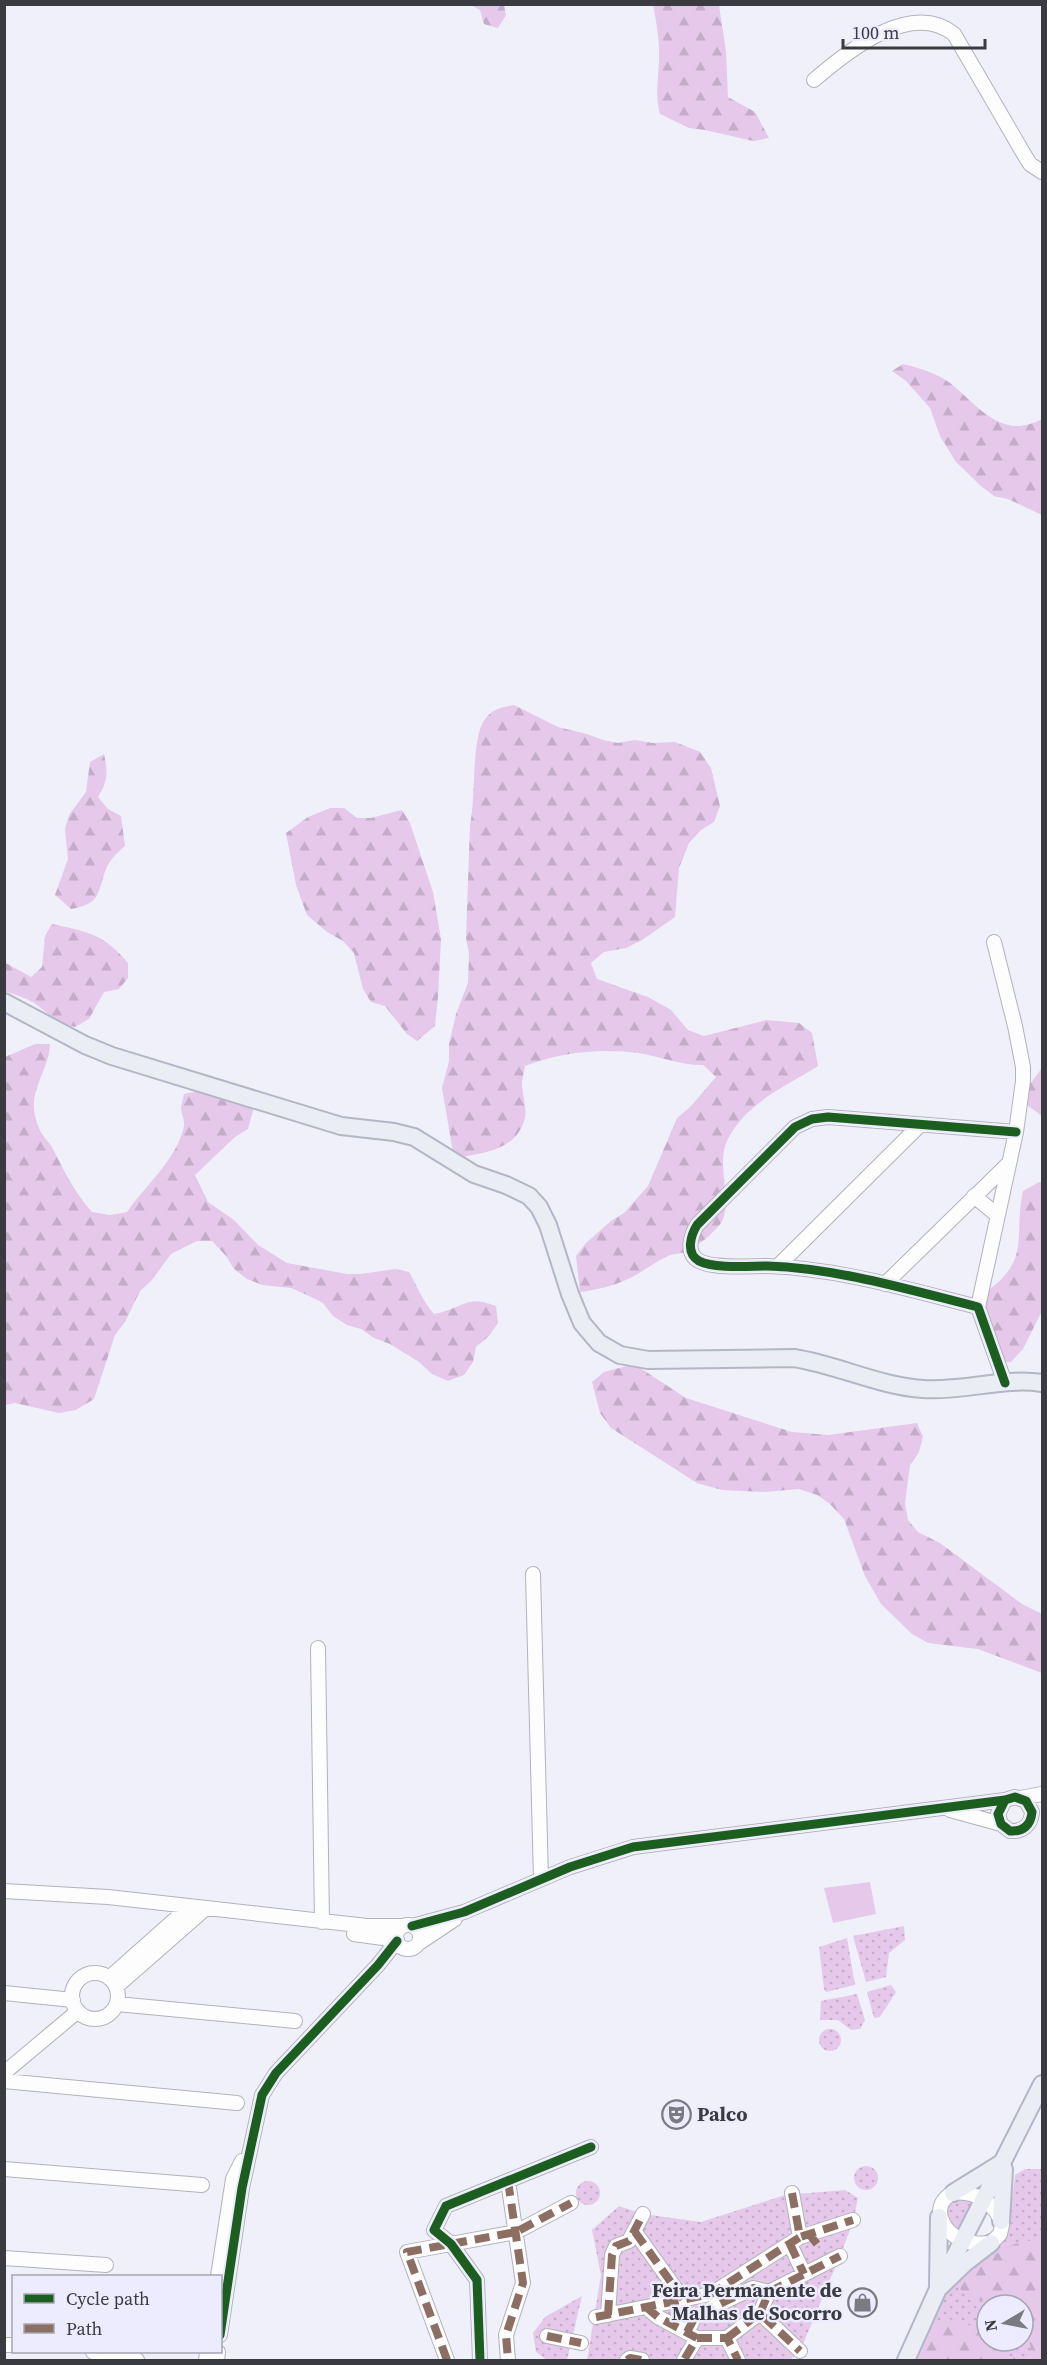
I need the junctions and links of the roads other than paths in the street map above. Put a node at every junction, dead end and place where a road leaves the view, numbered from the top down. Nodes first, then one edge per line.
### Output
1 (814, 80) dead end
2 (1042, 172) edge
3 (994, 942) dead end
4 (4, 1002) edge
5 (920, 1125) junction
6 (1016, 1132) junction
7 (1009, 1163) junction
8 (974, 1196) junction
9 (997, 1215) junction
10 (778, 1266) junction
11 (885, 1284) junction
12 (978, 1307) junction
13 (1005, 1383) junction
14 (1042, 1383) edge
15 (533, 1574) dead end
16 (318, 1648) dead end
17 (1042, 1794) edge
18 (1020, 1798) junction
19 (1005, 1800) junction
20 (942, 1808) junction
21 (1037, 1816) edge
22 (1001, 1824) junction
23 (541, 1879) junction
24 (4, 1891) edge
25 (4, 1898) edge
26 (193, 1912) junction
27 (464, 1912) junction
28 (322, 1922) junction
29 (408, 1926) junction
30 (405, 1943) junction
31 (112, 1982) junction
32 (4, 1993) edge
33 (117, 2004) junction
34 (76, 2006) junction
35 (295, 2021) dead end
36 (4, 2073) edge
37 (4, 2081) edge
38 (1042, 2084) edge
39 (237, 2103) dead end
40 (591, 2146) dead end
41 (1004, 2162) junction
42 (4, 2169) edge
43 (508, 2181) junction
44 (202, 2185) dead end
45 (792, 2193) dead end
46 (953, 2193) junction
47 (984, 2200) junction
48 (570, 2203) dead end
49 (643, 2214) dead end
50 (939, 2217) junction
51 (1001, 2221) junction
52 (516, 2232) junction
53 (635, 2232) junction
54 (839, 2233) dead end
55 (228, 2240) junction
56 (804, 2240) junction
57 (963, 2241) junction
58 (991, 2243) junction
59 (451, 2244) junction
60 (840, 2256) dead end
61 (4, 2258) edge
62 (106, 2265) dead end
63 (804, 2274) junction
64 (219, 2275) edge
65 (938, 2289) junction
66 (769, 2292) junction
67 (687, 2299) junction
68 (223, 2303) edge
69 (646, 2307) junction
70 (760, 2313) junction
71 (695, 2317) junction
72 (692, 2335) junction
73 (547, 2336) dead end
74 (727, 2338) junction
75 (581, 2343) dead end
76 (800, 2351) dead end
77 (98, 2353) edge
78 (137, 2361) edge
79 (447, 2361) edge
80 (480, 2361) edge
81 (508, 2361) edge
82 (627, 2361) edge
83 (642, 2361) edge
84 (684, 2361) edge
85 (738, 2361) edge
86 (906, 2361) edge

1 - 2 street
3 - 6 street
4 - 13 main road
5 - 6 street
5 - 10 street
5 - 10 street
6 - 7 street
7 - 8 street
7 - 9 street
8 - 9 street
8 - 11 street
9 - 12 street
10 - 11 street
11 - 12 street
12 - 13 street
13 - 14 main road
15 - 23 street
16 - 28 street
17 - 18 street
18 - 19 street
18 - 21 street
19 - 20 street
19 - 22 street
20 - 22 street
20 - 23 street
21 - 22 street
23 - 27 street
24 - 26 street
25 - 26 street
26 - 28 street
26 - 30 street
26 - 31 street
27 - 29 street
27 - 30 street
28 - 29 street
29 - 30 street
29 - 30 street
30 - 55 street
31 - 33 street
31 - 34 street
32 - 34 street
33 - 34 street
33 - 35 street
34 - 36 street
37 - 39 street
38 - 41 main road
40 - 43 street
41 - 46 main road
41 - 47 main road
41 - 51 main road
42 - 44 street
43 - 52 street
43 - 59 street
45 - 56 street
46 - 47 street
46 - 50 street
47 - 51 street
47 - 57 main road
48 - 52 street
49 - 53 street
50 - 57 street
50 - 65 main road
51 - 58 street
52 - 59 street
52 - 81 street
53 - 67 street
53 - 69 street
54 - 56 street
55 - 64 street
55 - 68 street
56 - 63 street
56 - 67 street
57 - 58 street
57 - 65 main road
58 - 65 main road
59 - 79 street
59 - 80 street
60 - 63 street
61 - 62 street
63 - 66 street
65 - 86 main road
66 - 70 street
66 - 71 street
67 - 69 street
67 - 71 street
69 - 72 street
70 - 74 street
70 - 76 street
71 - 72 street
72 - 74 street
72 - 84 street
73 - 75 street
74 - 85 street
77 - 78 street
82 - 83 street

